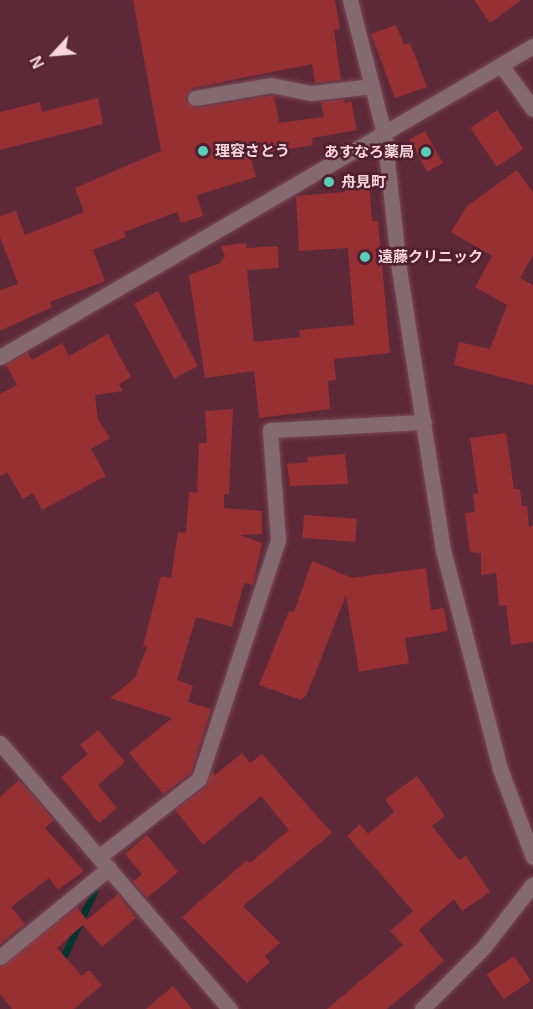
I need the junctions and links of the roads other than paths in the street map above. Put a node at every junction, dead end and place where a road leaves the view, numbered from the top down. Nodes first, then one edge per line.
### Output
1 (350, 0) edge
2 (533, 46) edge
3 (501, 64) junction
4 (372, 86) junction
5 (195, 98) dead end
6 (533, 109) edge
7 (384, 133) junction
8 (0, 357) edge
9 (424, 422) junction
10 (0, 743) edge
11 (533, 857) edge
12 (104, 862) junction
13 (533, 884) edge
14 (0, 957) edge
15 (230, 1009) edge
16 (422, 1009) edge

1 - 4 street
2 - 3 street
3 - 6 street
3 - 7 street
4 - 5 street
4 - 7 street
7 - 8 street
7 - 9 street
9 - 11 street
9 - 12 street
10 - 12 street
12 - 14 street
12 - 15 street
13 - 16 street

